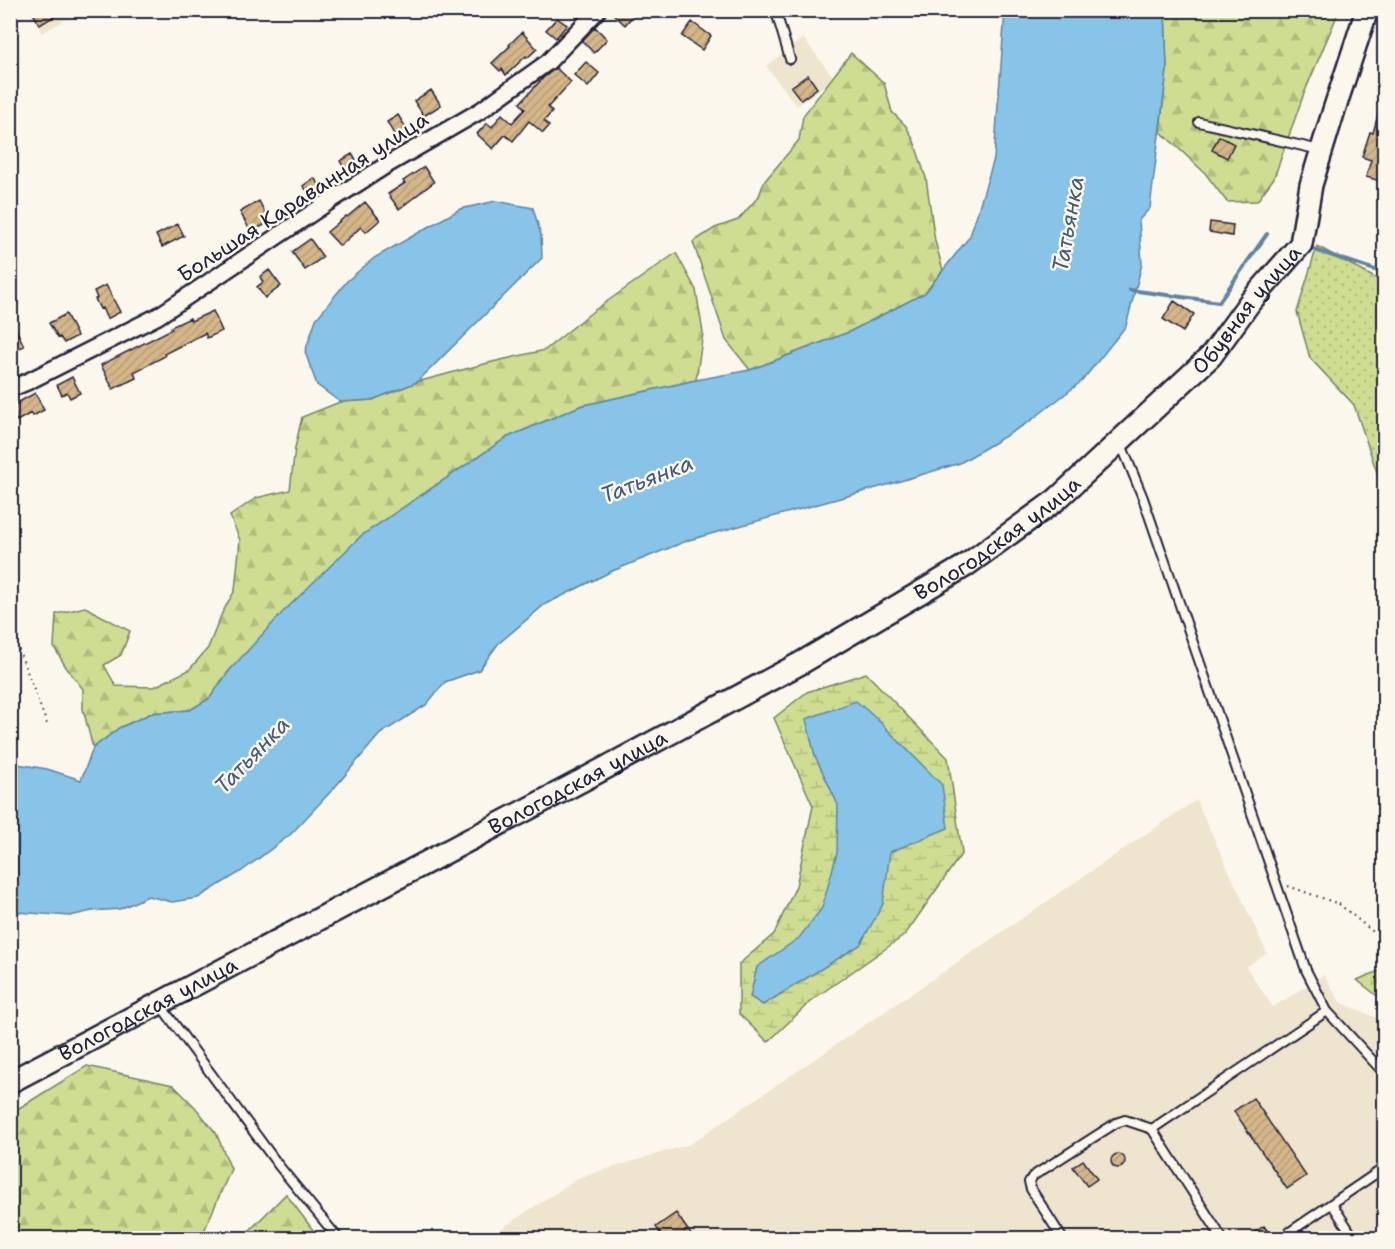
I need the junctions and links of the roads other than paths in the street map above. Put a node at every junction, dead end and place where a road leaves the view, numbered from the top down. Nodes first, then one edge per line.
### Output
1 (598, 10) edge
2 (773, 10) edge
3 (1368, 10) edge
4 (790, 59) dead end
5 (1198, 122) dead end
6 (1322, 151) junction
7 (10, 389) edge
8 (1120, 442) junction
9 (160, 1004) junction
10 (1327, 1011) junction
11 (1384, 1073) edge
12 (10, 1082) edge
13 (1152, 1129) junction
14 (1384, 1168) edge
15 (1332, 1204) junction
16 (338, 1239) edge
17 (1062, 1239) edge
18 (1222, 1239) edge
19 (1281, 1239) edge
20 (1354, 1239) edge

1 - 7 street, Большая Караванная улица
2 - 4 lane
3 - 6 main road, Обувная улица
5 - 6 lane
6 - 8 main road, Обувная улица
8 - 9 main road, Вологодская улица
8 - 10 lane
9 - 12 main road, Вологодская улица
9 - 16 lane
10 - 11 lane
10 - 13 lane
13 - 17 lane
13 - 18 lane
14 - 15 lane
15 - 19 lane
15 - 20 lane

